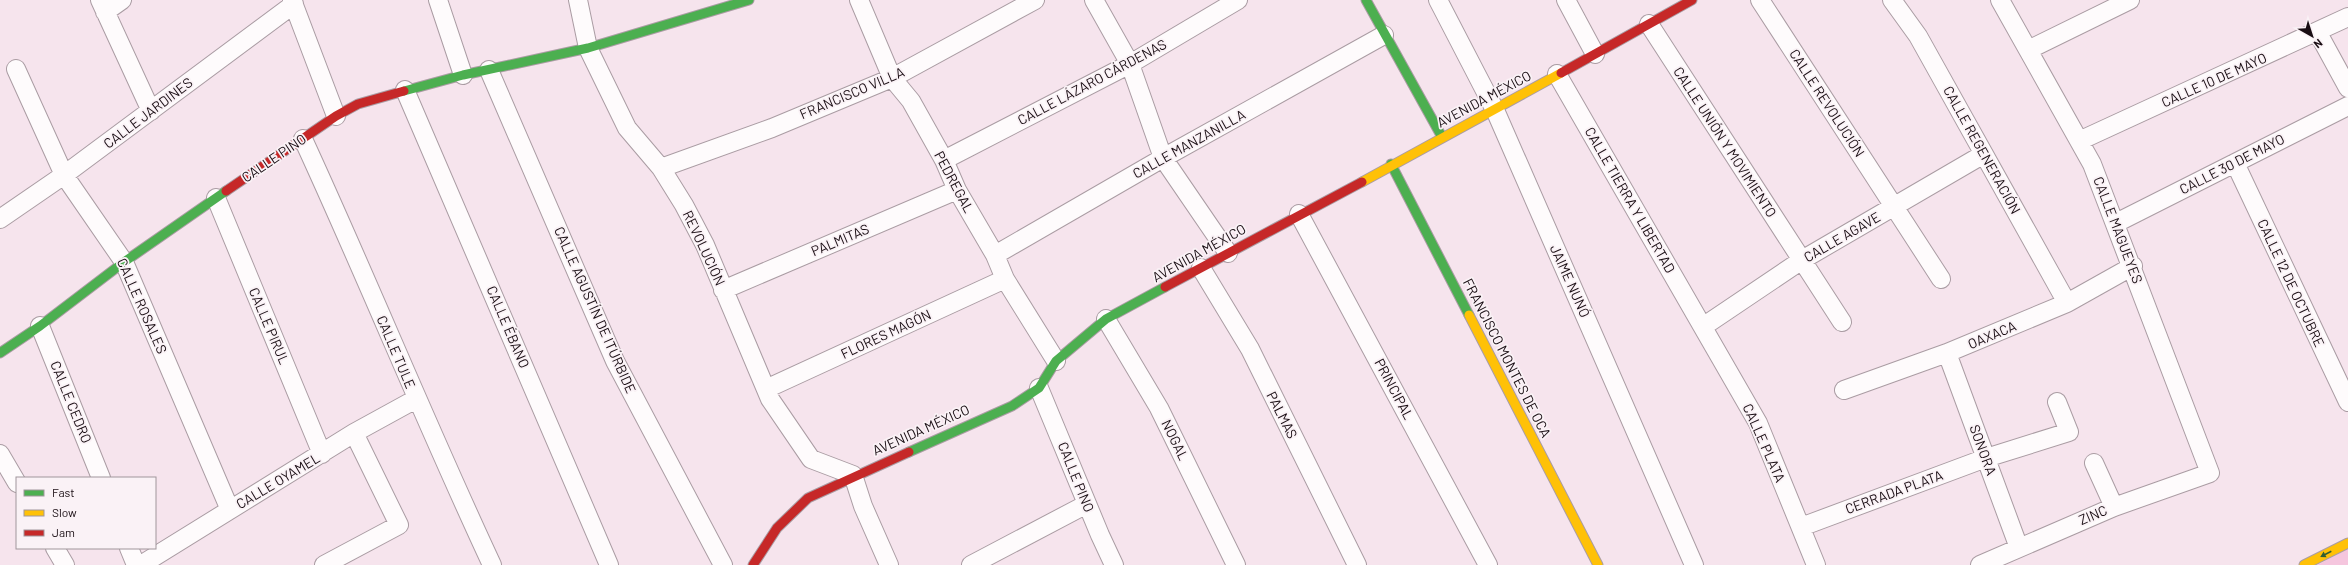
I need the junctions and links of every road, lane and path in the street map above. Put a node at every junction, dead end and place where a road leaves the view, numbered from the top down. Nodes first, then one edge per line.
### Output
1 (122, 0) edge
2 (438, 0) edge
3 (578, 0) edge
4 (749, 0) edge
5 (858, 0) edge
6 (1035, 0) edge
7 (1094, 0) edge
8 (1238, 0) edge
9 (1366, 0) edge
10 (1438, 0) edge
11 (1566, 0) edge
12 (1760, 0) edge
13 (1892, 0) edge
14 (2000, 0) edge
15 (2130, 0) edge
16 (1689, 1) edge
17 (293, 2) edge
18 (102, 6) edge
19 (2348, 17) edge
20 (1649, 24) junction
21 (2318, 33) junction
22 (1384, 35) junction
23 (588, 48) junction
24 (2028, 50) junction
25 (1595, 54) junction
26 (1130, 64) junction
27 (16, 68) dead end
28 (489, 70) junction
29 (1557, 74) junction
30 (463, 75) junction
31 (892, 78) junction
32 (2348, 88) edge
33 (405, 90) junction
34 (2348, 106) edge
35 (1495, 110) junction
36 (151, 111) junction
37 (336, 116) junction
38 (1442, 137) junction
39 (303, 139) junction
40 (2079, 141) junction
41 (1984, 154) junction
42 (1164, 158) junction
43 (944, 160) junction
44 (2235, 163) junction
45 (1391, 164) junction
46 (661, 168) junction
47 (64, 175) junction
48 (957, 190) junction
49 (216, 198) junction
50 (1894, 206) junction
51 (1299, 214) junction
52 (0, 219) edge
53 (2116, 223) junction
54 (1228, 253) junction
55 (995, 255) junction
56 (1802, 260) junction
57 (124, 262) junction
58 (2133, 266) junction
59 (1201, 268) junction
60 (1006, 279) junction
61 (1941, 279) dead end
62 (723, 290) junction
63 (2067, 303) junction
64 (1106, 319) junction
65 (1842, 322) dead end
66 (40, 326) junction
67 (1704, 326) junction
68 (0, 353) edge
69 (1947, 354) junction
70 (1056, 361) junction
71 (1039, 388) junction
72 (766, 389) junction
73 (1844, 390) dead end
74 (416, 400) junction
75 (2057, 402) dead end
76 (2348, 402) edge
77 (354, 433) junction
78 (0, 454) edge
79 (322, 454) junction
80 (1986, 458) junction
81 (2094, 462) dead end
82 (2210, 473) joint
83 (854, 475) junction
84 (101, 477) edge
85 (16, 481) edge
86 (1087, 504) junction
87 (2114, 507) junction
88 (230, 510) junction
89 (1801, 526) junction
90 (2348, 543) edge
91 (2019, 548) junction
92 (56, 549) edge
93 (129, 549) edge
94 (990, 561) edge
95 (607, 564) edge
96 (65, 565) edge
97 (136, 565) edge
98 (142, 565) edge
99 (324, 565) edge
100 (492, 565) edge
101 (723, 565) edge
102 (753, 565) edge
103 (889, 565) edge
104 (971, 565) edge
105 (1114, 565) edge
106 (1236, 565) edge
107 (1357, 565) edge
108 (1488, 565) edge
109 (1598, 565) edge
110 (1694, 565) edge
111 (1816, 565) edge
112 (1980, 565) edge
113 (2304, 565) edge

1 - 18 street
2 - 30 street
3 - 23 street, REVOLUCIÓN
4 - 23 street, CALLE PINO
5 - 31 street, PEDREGAL
6 - 31 street, FRANCISCO VILLA
7 - 26 street
8 - 26 street, CALLE LÁZARO CÁRDENAS
9 - 22 street
10 - 35 street, JAIME NUNÓ
11 - 25 street
12 - 50 street, CALLE REVOLUCIÓN
13 - 41 street, CALLE REGENERACIÓN
14 - 24 street, CALLE MAGUEYES
15 - 24 street
16 - 20 street, AVENIDA MÉXICO
17 - 36 street, CALLE JARDINES
17 - 37 street
18 - 36 street
19 - 21 street, CALLE 10 DE MAYO
20 - 25 street, AVENIDA MÉXICO
20 - 56 street, CALLE UNIÓN Y MOVIMIENTO
21 - 32 street
21 - 40 street, CALLE 10 DE MAYO
22 - 38 street
22 - 42 street, CALLE MANZANILLA
23 - 28 street, CALLE PINO
23 - 46 street, REVOLUCIÓN
24 - 40 street, CALLE MAGUEYES
25 - 29 street, AVENIDA MÉXICO
26 - 42 street
26 - 43 street, CALLE LÁZARO CÁRDENAS
27 - 47 street, CALLE ROSALES
28 - 30 street, CALLE PINO
28 - 101 street, CALLE AGUSTÍN DE ITÚRBIDE
29 - 35 street, AVENIDA MÉXICO
29 - 67 street, CALLE TIERRA Y LIBERTAD
30 - 33 street, CALLE PINO
31 - 43 street, PEDREGAL
31 - 46 street, FRANCISCO VILLA
33 - 37 street, CALLE PINO
33 - 95 street, CALLE ÉBANO
34 - 44 street, CALLE 30 DE MAYO
35 - 38 street, AVENIDA MÉXICO
35 - 110 street, JAIME NUNÓ
36 - 47 street, CALLE JARDINES
37 - 39 street, CALLE PINO
38 - 45 street, AVENIDA MÉXICO
39 - 49 street, CALLE PINO
39 - 74 street, CALLE TULE
40 - 53 street, CALLE MAGUEYES
41 - 50 street, CALLE AGAVE
41 - 63 street, CALLE REGENERACIÓN
42 - 54 street
42 - 55 street, CALLE MANZANILLA
43 - 48 street, PEDREGAL
44 - 53 street, CALLE 30 DE MAYO
44 - 76 street, CALLE 12 DE OCTUBRE
45 - 51 street, AVENIDA MÉXICO
45 - 109 street, FRANCISCO MONTES DE OCA
46 - 62 street, REVOLUCIÓN
47 - 52 street, CALLE JARDINES
47 - 57 street, CALLE ROSALES
48 - 55 street, PEDREGAL
48 - 62 street, PALMITAS
49 - 57 street, CALLE PINO
49 - 79 street, CALLE PIRUL
50 - 56 street, CALLE AGAVE
50 - 61 street, CALLE REVOLUCIÓN
51 - 54 street, AVENIDA MÉXICO
51 - 108 street, PRINCIPAL
53 - 58 street, CALLE MAGUEYES
54 - 59 street, AVENIDA MÉXICO
55 - 60 street, PEDREGAL
56 - 65 street, CALLE UNIÓN Y MOVIMIENTO
56 - 67 street, CALLE AGAVE
57 - 66 street, CALLE PINO
57 - 88 street, CALLE ROSALES
58 - 63 street, OAXACA
58 - 82 street, CALLE MAGUEYES
59 - 64 street, AVENIDA MÉXICO
59 - 107 street, PALMAS
60 - 70 street, PEDREGAL
60 - 72 street, FLORES MAGÓN
62 - 72 street, REVOLUCIÓN
63 - 69 street, OAXACA
64 - 70 street, AVENIDA MÉXICO
64 - 106 street, NOGAL
66 - 68 street, CALLE PINO
66 - 84 street, CALLE CEDRO
67 - 89 street, CALLE PLATA
69 - 73 street, OAXACA
69 - 80 street, SONORA
70 - 71 street, AVENIDA MÉXICO
71 - 83 street, AVENIDA MÉXICO
71 - 86 street, CALLE PINO
72 - 83 street, REVOLUCIÓN
74 - 77 street, CALLE OYAMEL
74 - 100 street, CALLE TULE
75 - 80 street, CERRADA PLATA
77 - 79 street, CALLE OYAMEL
77 - 99 street
78 - 85 street
79 - 88 street, CALLE OYAMEL
80 - 89 street, CERRADA PLATA
80 - 91 street, SONORA
81 - 87 street
82 - 87 street, ZINC
83 - 102 street, AVENIDA MÉXICO
83 - 103 street
86 - 94 street
86 - 105 street, CALLE PINO
87 - 91 street, ZINC
88 - 98 street, CALLE OYAMEL
89 - 111 street, CALLE PLATA
90 -> 113 street
91 - 112 street, ZINC
92 - 96 street
93 - 97 street
94 - 104 street

